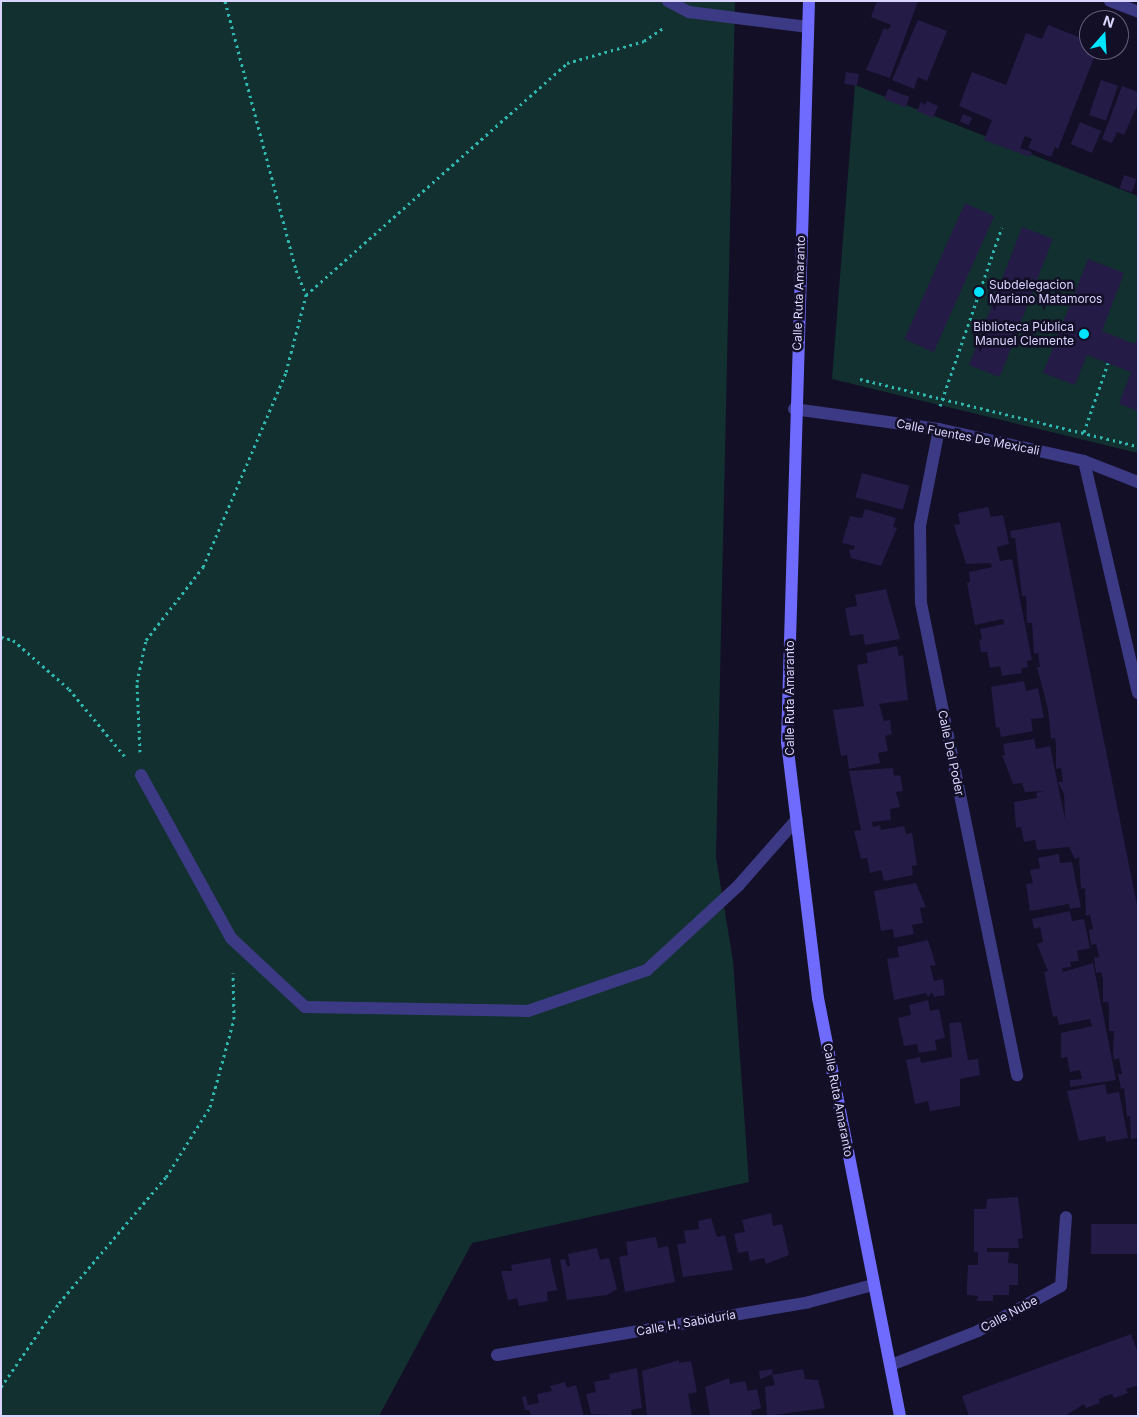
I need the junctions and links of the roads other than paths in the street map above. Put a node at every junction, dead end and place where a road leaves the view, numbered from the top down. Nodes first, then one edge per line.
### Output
1 (668, 1) edge
2 (809, 1) edge
3 (1110, 1) edge
4 (1138, 12) edge
5 (808, 27) junction
6 (794, 409) junction
7 (939, 430) junction
8 (1084, 460) junction
9 (1138, 482) edge
10 (1138, 693) edge
11 (141, 775) road end
12 (797, 819) junction
13 (1017, 1075) dead end
14 (1066, 1217) dead end
15 (873, 1285) junction
16 (498, 1355) dead end
17 (891, 1365) junction
18 (900, 1416) edge

1 - 5 street
2 - 5 main road, Calle Ruta Amaranto
3 - 4 street
5 - 6 main road, Calle Ruta Amaranto
6 - 7 street, Calle Fuentes De Mexicali
6 - 12 main road, Calle Ruta Amaranto
7 - 8 street, Calle Fuentes De Mexicali
7 - 13 street, Calle Del Poder
8 - 9 street, Calle Fuentes De Mexicali
8 - 10 street
11 - 12 street
12 - 15 main road, Calle Ruta Amaranto
14 - 17 street, Calle Nube
15 - 16 street, Calle H. Sabiduría
15 - 17 main road, Calle Ruta Amaranto
17 - 18 main road, Calle Ruta Amaranto

